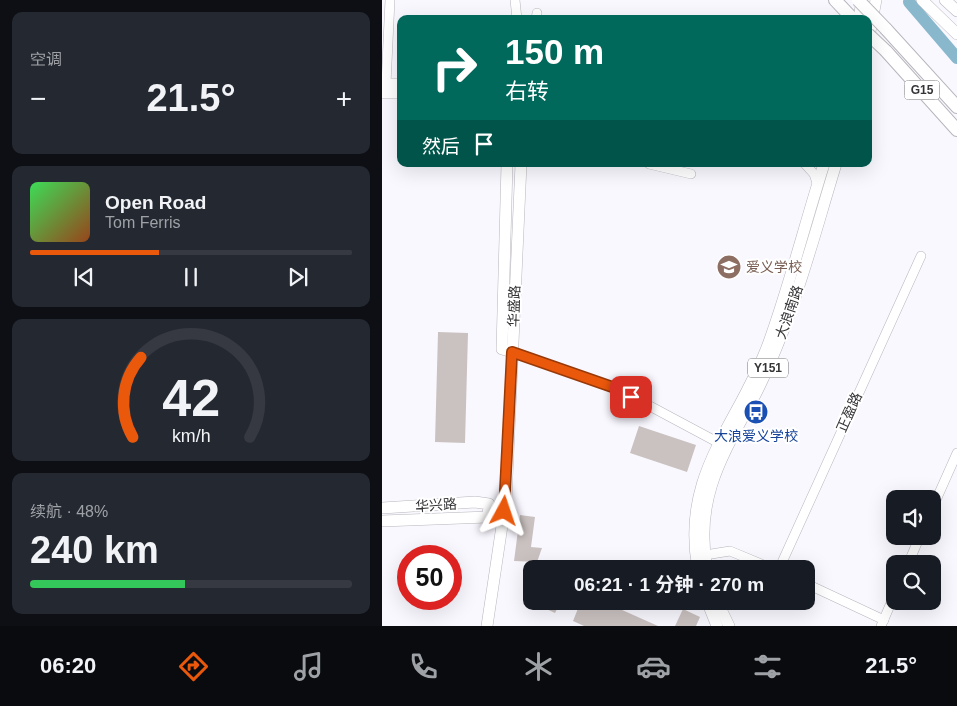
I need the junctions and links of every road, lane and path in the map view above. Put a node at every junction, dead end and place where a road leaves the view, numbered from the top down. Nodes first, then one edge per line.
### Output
1 (390, 0) edge
2 (515, 0) edge
3 (835, 0) edge
4 (858, 0) edge
5 (862, 0) edge
6 (876, 0) edge
7 (922, 0) edge
8 (945, 0) edge
9 (956, 12) edge
10 (517, 15) edge
11 (849, 15) edge
12 (860, 15) edge
13 (872, 21) edge
14 (956, 34) edge
15 (872, 38) edge
16 (397, 85) edge
17 (383, 87) edge
18 (397, 92) edge
19 (956, 107) edge
20 (956, 130) edge
21 (507, 167) edge
22 (521, 167) edge
23 (662, 167) edge
24 (808, 167) edge
25 (823, 167) edge
26 (835, 167) edge
27 (691, 174) dead end
28 (818, 183) junction
29 (921, 256) dead end
30 (507, 351) junction
31 (719, 443) junction
32 (956, 453) edge
33 (940, 490) edge
34 (382, 508) edge
35 (382, 521) edge
36 (700, 556) junction
37 (699, 560) edge
38 (702, 560) edge
39 (752, 560) edge
40 (784, 560) edge
41 (815, 588) edge
42 (711, 610) edge
43 (721, 610) edge
44 (888, 610) edge
45 (883, 623) edge
46 (487, 626) edge
47 (717, 626) edge
48 (729, 626) edge

1 - 17 street
2 - 10 street
3 - 11 highway
4 - 19 highway, G15, bridge
5 - 12 main road
6 - 13 main road
7 - 14 main road
8 - 9 main road
15 - 20 highway, G15, bridge
16 - 17 main road
17 - 18 main road
21 - 30 main road, 华盛路
22 - 30 main road, 华盛路
23 - 27 street
24 - 28 street
25 - 28 main road, 大浪南路 / Y151
26 - 36 main road, 大浪南路 / Y151
28 - 31 main road, 大浪南路 / Y151
29 - 40 street, 正盈路
30 - 31 street
30 - 46 main road, 华盛路
31 - 36 main road, 大浪南路 / Y151
32 - 33 street
34 - 35 main road, 华兴路
36 - 37 main road, 大浪南路 / Y151
36 - 38 main road, 大浪南路 / Y151
36 - 39 street
41 - 45 street
42 - 47 main road
43 - 48 main road
44 - 45 street

